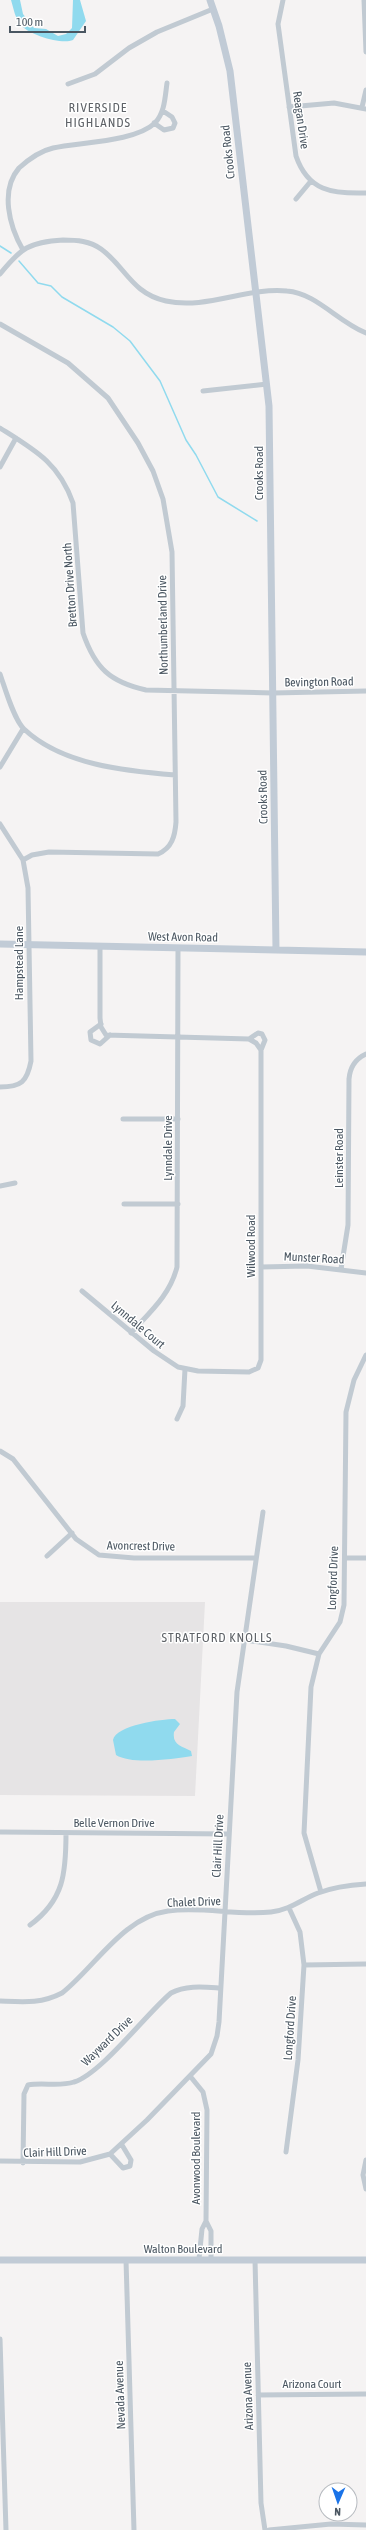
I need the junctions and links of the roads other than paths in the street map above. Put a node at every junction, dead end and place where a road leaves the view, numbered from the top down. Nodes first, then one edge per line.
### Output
1 (210, 0) edge
2 (282, 0) edge
3 (364, 0) edge
4 (213, 9) junction
5 (366, 52) edge
6 (167, 83) dead end
7 (68, 84) dead end
8 (366, 90) edge
9 (289, 107) junction
10 (364, 108) edge
11 (163, 111) junction
12 (154, 123) junction
13 (311, 181) junction
14 (366, 192) edge
15 (296, 199) dead end
16 (23, 250) junction
17 (0, 274) edge
18 (256, 293) junction
19 (0, 324) edge
20 (366, 333) edge
21 (267, 384) junction
22 (203, 391) dead end
23 (0, 428) edge
24 (16, 438) junction
25 (0, 467) edge
26 (0, 674) edge
27 (175, 690) junction
28 (366, 691) edge
29 (273, 693) junction
30 (23, 729) junction
31 (0, 767) edge
32 (175, 774) junction
33 (0, 824) edge
34 (22, 860) junction
35 (0, 944) edge
36 (29, 944) junction
37 (100, 946) junction
38 (178, 948) junction
39 (276, 950) junction
40 (366, 952) edge
41 (100, 1024) junction
42 (110, 1035) junction
43 (178, 1038) junction
44 (249, 1039) junction
45 (261, 1050) junction
46 (366, 1054) edge
47 (0, 1087) edge
48 (123, 1119) dead end
49 (178, 1119) junction
50 (14, 1183) dead end
51 (0, 1186) edge
52 (124, 1204) dead end
53 (178, 1204) junction
54 (261, 1267) junction
55 (341, 1269) junction
56 (366, 1273) edge
57 (82, 1291) dead end
58 (132, 1333) junction
59 (366, 1355) edge
60 (185, 1369) junction
61 (177, 1419) dead end
62 (0, 1451) edge
63 (263, 1512) dead end
64 (72, 1534) junction
65 (47, 1556) dead end
66 (256, 1558) junction
67 (345, 1558) junction
68 (366, 1558) edge
69 (245, 1640) junction
70 (319, 1654) junction
71 (0, 1832) edge
72 (66, 1833) junction
73 (229, 1834) junction
74 (366, 1884) edge
75 (321, 1892) junction
76 (289, 1908) junction
77 (225, 1911) junction
78 (30, 1925) dead end
79 (304, 1964) junction
80 (366, 1964) edge
81 (220, 1988) junction
82 (0, 2001) edge
83 (190, 2076) junction
84 (122, 2145) junction
85 (286, 2152) dead end
86 (110, 2154) junction
87 (366, 2160) edge
88 (0, 2161) edge
89 (23, 2163) junction
90 (366, 2189) edge
91 (206, 2221) junction
92 (199, 2259) junction
93 (211, 2259) junction
94 (0, 2260) edge
95 (126, 2260) junction
96 (255, 2260) junction
97 (366, 2260) edge
98 (0, 2339) edge
99 (366, 2394) edge
100 (258, 2395) junction
101 (366, 2525) edge
102 (6, 2530) edge
103 (134, 2530) edge
104 (265, 2530) edge
105 (269, 2530) edge

1 - 4 street, Crooks Road
2 - 9 street, Reagan Drive
3 - 5 street
4 - 7 street
4 - 18 street, Crooks Road
6 - 11 street
8 - 10 street
9 - 10 street
9 - 13 street, Reagan Drive
11 - 12 street
11 - 12 street
12 - 16 street
13 - 14 street, Reagan Drive
13 - 15 street
16 - 17 street
16 - 18 street
18 - 20 street
18 - 21 street, Crooks Road
19 - 27 street, Northumberland Drive
21 - 22 street
21 - 29 street, Crooks Road
23 - 24 street, Bretton Drive North
24 - 25 street
24 - 27 street, Bretton Drive North
26 - 30 street
27 - 29 street, Bretton Drive North
27 - 32 street, Northumberland Drive
28 - 29 street, Bevington Road
29 - 39 street, Crooks Road
30 - 31 street
30 - 32 street
32 - 34 street, Northumberland Drive
33 - 34 street, Hampstead Lane
34 - 36 street, Hampstead Lane
35 - 36 street, West Avon Road
36 - 37 street, West Avon Road
36 - 47 street, Hampstead Lane
37 - 38 street, West Avon Road
37 - 41 street
38 - 39 street, West Avon Road
38 - 43 street, Lynndale Drive
39 - 40 street, West Avon Road
41 - 42 street
41 - 42 street, Wilwood Road
42 - 43 street, Wilwood Road
43 - 44 street, Wilwood Road
43 - 49 street, Lynndale Drive
44 - 45 street
44 - 45 street, Wilwood Road
45 - 54 street, Wilwood Road
46 - 55 street, Leinster Road
48 - 49 street
49 - 53 street, Lynndale Drive
50 - 51 street
52 - 53 street
53 - 58 street, Lynndale Drive
54 - 55 street, Munster Road
54 - 60 street, Wilwood Road
55 - 56 street, Munster Road
57 - 58 street, Lynndale Court
58 - 60 street, Lynndale Court
59 - 67 street, Longford Drive
60 - 61 street
62 - 64 street, Avoncrest Drive
63 - 66 street, Clair Hill Drive
64 - 65 street
64 - 66 street, Avoncrest Drive
66 - 69 street, Clair Hill Drive
67 - 68 street
67 - 70 street, Longford Drive
69 - 70 street
69 - 73 street, Clair Hill Drive
70 - 75 street, Longford Drive
71 - 72 street, Belle Vernon Drive
72 - 73 street, Belle Vernon Drive
72 - 78 street
73 - 77 street, Clair Hill Drive
74 - 75 street, Chalet Drive
75 - 76 street, Chalet Drive
76 - 77 street, Chalet Drive
76 - 79 street, Longford Drive
77 - 81 street, Clair Hill Drive
77 - 82 street, Chalet Drive
79 - 80 street
79 - 85 street, Longford Drive
81 - 83 street, Clair Hill Drive
81 - 89 street, Wayward Drive
83 - 84 street, Clair Hill Drive
83 - 91 street, Avonwood Boulevard
84 - 86 street, Clair Hill Drive
84 - 86 street
86 - 89 street, Clair Hill Drive
87 - 90 street
88 - 89 street, Clair Hill Drive
91 - 92 street, Avonwood Boulevard
91 - 93 street, Avonwood Boulevard
92 - 93 street, Walton Boulevard
92 - 95 street, Walton Boulevard
93 - 96 street, Walton Boulevard
94 - 95 street, Walton Boulevard
95 - 103 street, Nevada Avenue
96 - 97 street, Walton Boulevard
96 - 100 street, Arizona Avenue
98 - 102 street
99 - 100 street, Arizona Court
100 - 104 street, Arizona Avenue
101 - 105 street

